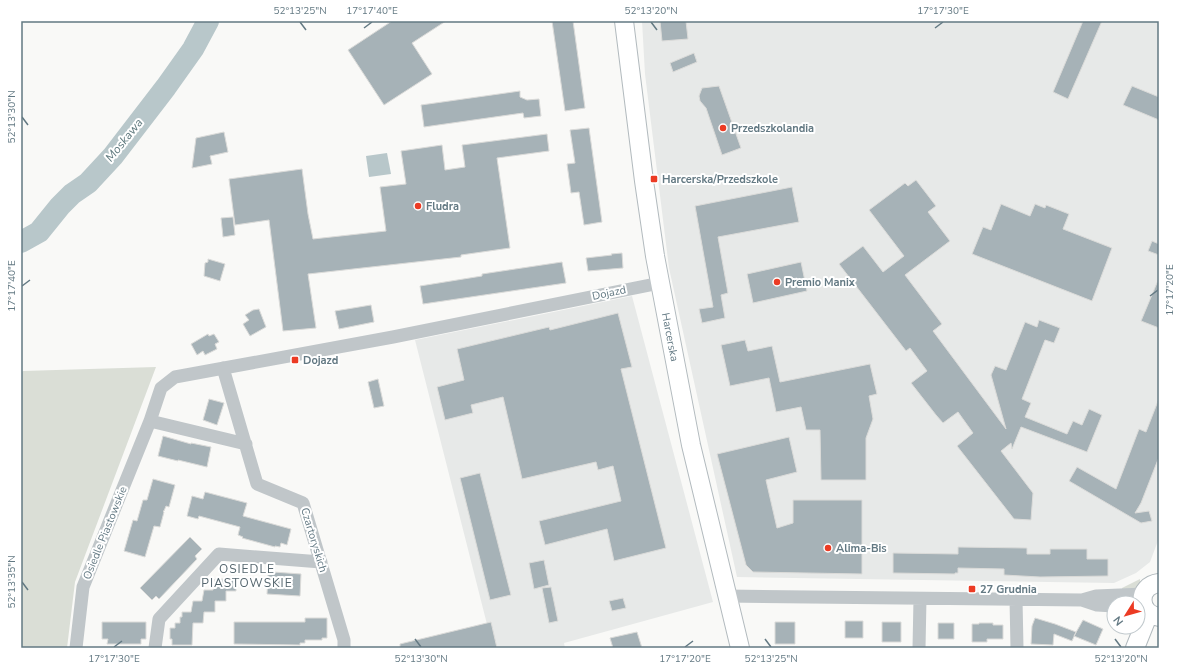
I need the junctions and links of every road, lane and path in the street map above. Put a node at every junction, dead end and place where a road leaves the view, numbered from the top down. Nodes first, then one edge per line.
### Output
1 (624, 21) edge
2 (660, 283) junction
3 (223, 368) junction
4 (161, 388) joint
5 (150, 421) junction
6 (246, 444) junction
7 (321, 562) junction
8 (1159, 583) edge
9 (726, 596) junction
10 (920, 599) junction
11 (1016, 599) junction
12 (1082, 600) junction
13 (1106, 606) edge
14 (1149, 610) edge
15 (76, 648) edge
16 (155, 648) edge
17 (344, 648) edge
18 (740, 648) edge
19 (919, 648) edge
20 (1017, 648) edge
21 (1135, 648) edge
22 (1147, 648) edge

1 - 2 street, Harcerska
2 - 3 street, Dojazd
2 - 9 street, Harcerska
3 - 4 street, Dojazd
3 - 6 street, Czartoryskich
4 - 5 street, Osiedle Piastowskie
5 - 6 street
5 - 15 street, Osiedle Piastowskie
6 - 7 street, Czartoryskich
7 - 16 street
7 - 17 street, Czartoryskich
8 - 14 street
9 - 10 street
9 - 18 street, Harcerska
10 - 11 street
10 - 19 street
11 - 12 street
11 - 20 street
12 - 13 street
12 - 14 street
14 - 21 street
14 - 22 street

